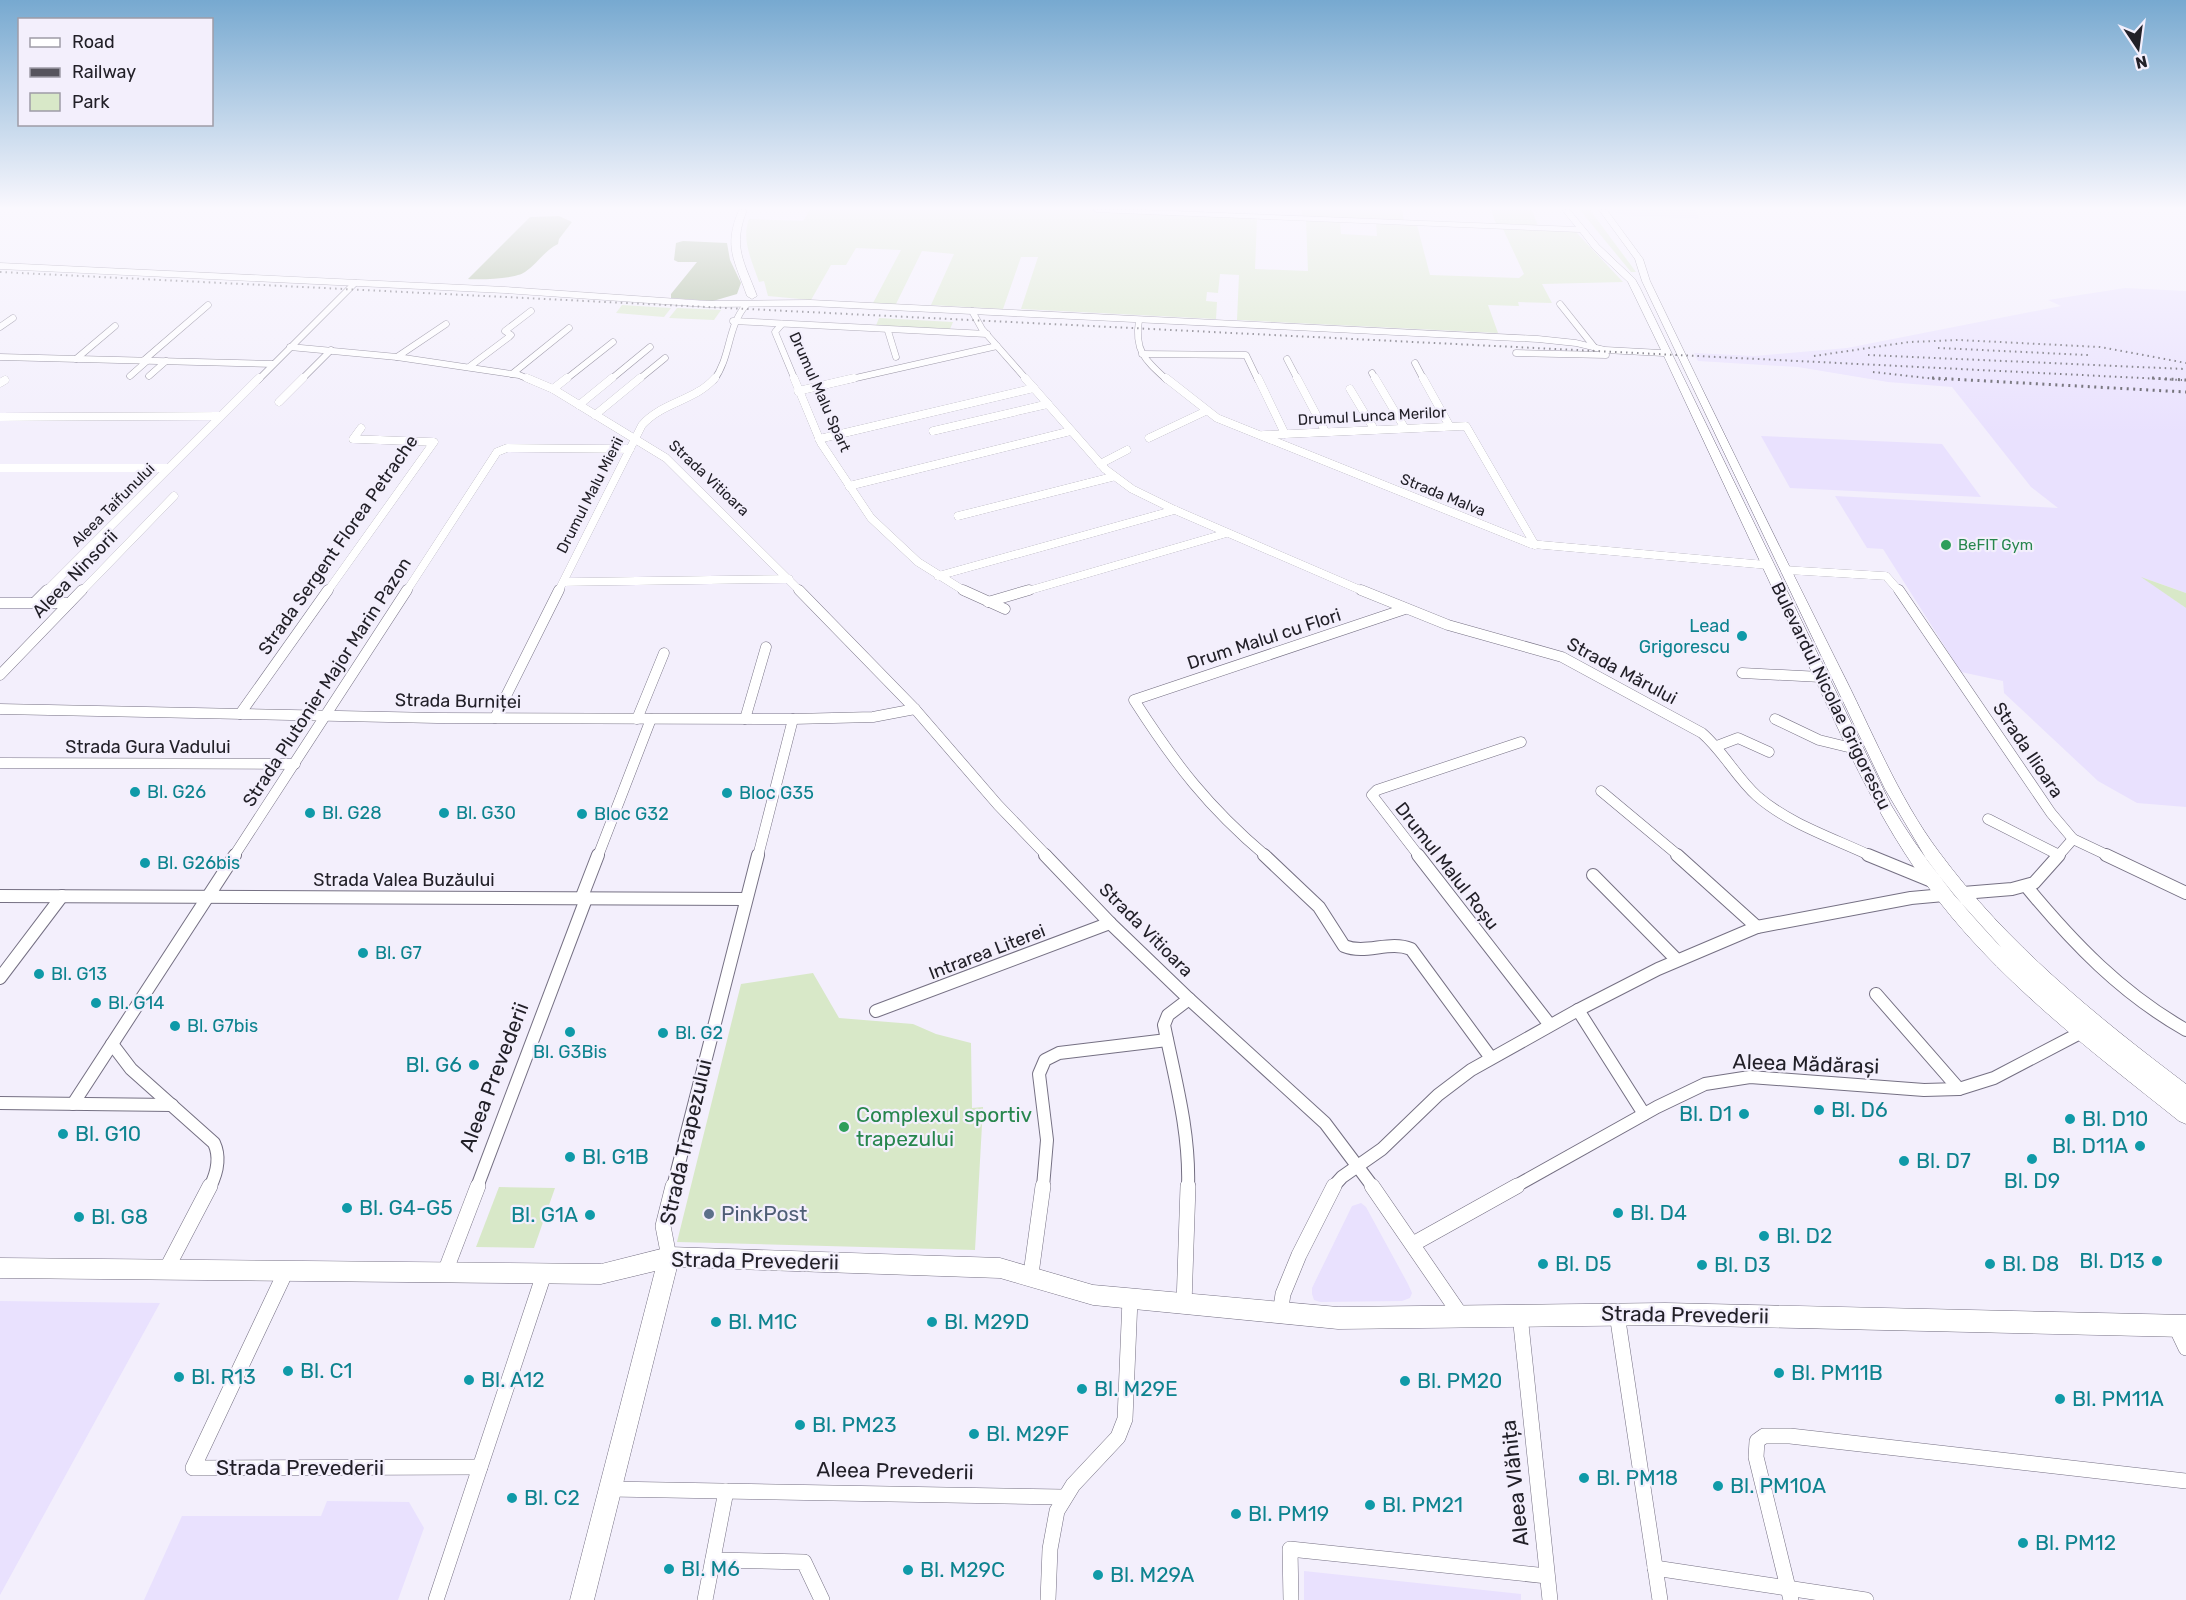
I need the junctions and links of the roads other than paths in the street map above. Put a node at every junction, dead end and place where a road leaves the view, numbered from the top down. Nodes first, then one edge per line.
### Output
1 (353, 285) edge
2 (387, 285) edge
3 (745, 285) edge
4 (1634, 285) edge
5 (1648, 285) edge
6 (749, 299) junction
7 (1560, 304) dead end
8 (208, 305) dead end
9 (531, 311) dead end
10 (972, 311) junction
11 (13, 318) dead end
12 (1139, 320) junction
13 (733, 321) junction
14 (446, 324) dead end
15 (782, 324) junction
16 (116, 326) dead end
17 (0, 327) edge
18 (569, 328) dead end
19 (888, 331) junction
20 (987, 334) junction
21 (613, 342) dead end
22 (997, 346) junction
23 (290, 347) junction
24 (650, 347) dead end
25 (1595, 348) junction
26 (331, 350) junction
27 (1516, 352) dead end
28 (1142, 354) junction
29 (1606, 355) junction
30 (1668, 355) junction
31 (0, 357) edge
32 (397, 357) junction
33 (896, 357) dead end
34 (665, 358) dead end
35 (76, 359) junction
36 (1287, 359) dead end
37 (145, 361) junction
38 (166, 361) junction
39 (1415, 363) dead end
40 (273, 364) junction
41 (469, 367) junction
42 (1372, 373) dead end
43 (512, 374) junction
44 (130, 376) dead end
45 (149, 376) dead end
46 (1034, 388) junction
47 (553, 389) junction
48 (1350, 389) dead end
49 (798, 392) junction
50 (279, 402) dead end
51 (1048, 404) junction
52 (579, 405) junction
53 (1206, 411) junction
54 (595, 415) junction
55 (220, 416) junction
56 (0, 417) edge
57 (1449, 425) junction
58 (361, 428) dead end
59 (1404, 428) junction
60 (1374, 429) junction
61 (933, 431) dead end
62 (1071, 431) junction
63 (1325, 431) junction
64 (1285, 434) junction
65 (1260, 436) junction
66 (1149, 438) dead end
67 (819, 439) junction
68 (633, 444) junction
69 (1127, 450) dead end
70 (1100, 464) junction
71 (0, 468) edge
72 (168, 468) junction
73 (1112, 477) junction
74 (849, 486) junction
75 (174, 496) dead end
76 (1175, 510) junction
77 (958, 516) dead end
78 (1227, 533) junction
79 (1535, 545) junction
80 (1767, 565) junction
81 (1785, 570) junction
82 (938, 576) junction
83 (789, 579) junction
84 (564, 582) junction
85 (988, 602) junction
86 (0, 603) edge
87 (34, 603) junction
88 (69, 603) junction
89 (1005, 609) dead end
90 (1405, 609) junction
91 (766, 647) dead end
92 (664, 653) dead end
93 (1742, 673) dead end
94 (0, 675) edge
95 (1821, 677) junction
96 (0, 709) edge
97 (915, 709) junction
98 (240, 714) junction
99 (327, 716) junction
100 (495, 718) junction
101 (637, 719) junction
102 (651, 719) junction
103 (745, 719) junction
104 (793, 719) junction
105 (1775, 719) dead end
106 (1521, 742) dead end
107 (1717, 746) junction
108 (1856, 749) junction
109 (1769, 752) dead end
110 (5, 763) edge
111 (296, 764) junction
112 (0, 775) edge
113 (1601, 791) dead end
114 (1988, 819) dead end
115 (2073, 839) junction
116 (2059, 855) junction
117 (1593, 875) dead end
118 (2026, 886) junction
119 (1939, 889) junction
120 (2186, 893) edge
121 (1963, 894) junction
122 (0, 896) edge
123 (62, 896) junction
124 (208, 897) junction
125 (583, 899) junction
126 (746, 899) junction
127 (1110, 923) junction
128 (1757, 927) junction
129 (1677, 960) junction
130 (0, 978) edge
131 (1876, 994) dead end
132 (1189, 999) junction
133 (1578, 1010) junction
134 (876, 1011) dead end
135 (1550, 1024) junction
136 (2186, 1030) edge
137 (2082, 1032) junction
138 (1167, 1040) junction
139 (112, 1044) junction
140 (1491, 1058) junction
141 (1959, 1089) junction
142 (2186, 1095) edge
143 (0, 1103) edge
144 (73, 1104) junction
145 (172, 1105) junction
146 (1644, 1114) junction
147 (2186, 1115) edge
148 (1359, 1166) junction
149 (1413, 1244) junction
150 (669, 1257) junction
151 (0, 1268) edge
152 (166, 1270) junction
153 (286, 1271) junction
154 (445, 1272) junction
155 (544, 1274) junction
156 (1031, 1274) junction
157 (1130, 1299) junction
158 (1184, 1305) junction
159 (1280, 1314) junction
160 (1617, 1314) junction
161 (1520, 1315) junction
162 (1462, 1317) junction
163 (2181, 1327) edge
164 (2186, 1348) edge
165 (480, 1467) junction
166 (2186, 1481) edge
167 (610, 1489) junction
168 (726, 1491) junction
169 (1063, 1497) junction
170 (712, 1560) junction
171 (1655, 1568) junction
172 (1548, 1576) junction
173 (1790, 1594) edge
174 (436, 1600) edge
175 (582, 1600) edge
176 (705, 1600) edge
177 (822, 1600) edge
178 (1048, 1600) edge
179 (1291, 1600) edge
180 (1550, 1600) edge
181 (1660, 1600) edge
182 (1866, 1600) edge

1 - 23 street
2 - 6 street
3 - 6 street
4 - 30 street, Bulevardul Nicolae Grigorescu
5 - 81 street, Bulevardul Nicolae Grigorescu
6 - 10 street
6 - 13 street, Drumul Malu Mierii
7 - 25 street
8 - 37 street
9 - 41 street
10 - 12 street
10 - 20 street, Strada Mărului
11 - 17 street
12 - 25 street
12 - 28 street
13 - 15 street
13 - 68 street, Drumul Malu Mierii
14 - 32 street
15 - 19 street
15 - 49 street, Drumul Malu Spart
16 - 35 street
18 - 43 street
19 - 20 street
19 - 33 street
20 - 22 street, Strada Mărului
21 - 47 street
22 - 46 street, Strada Mărului
22 - 49 street
23 - 26 street, Strada Vitioara
23 - 40 street
24 - 52 street
25 - 29 street
25 - 30 street
26 - 32 street, Strada Vitioara
26 - 50 street
27 - 29 street
28 - 53 street, Strada Malva
28 - 64 street, Drumul Lunca Merilor
29 - 30 street
30 - 80 street, Bulevardul Nicolae Grigorescu
31 - 35 street
32 - 41 street, Strada Vitioara
34 - 54 street
35 - 37 street
36 - 63 street
37 - 38 street
37 - 44 street
38 - 40 street
38 - 45 street
39 - 57 street
40 - 55 street
41 - 43 street, Strada Vitioara
42 - 59 street
43 - 47 street, Strada Vitioara
46 - 51 street, Strada Mărului
46 - 67 street
47 - 52 street, Strada Vitioara
48 - 60 street
49 - 67 street, Drumul Malu Spart
51 - 61 street
51 - 62 street, Strada Mărului
52 - 54 street, Strada Vitioara
53 - 65 street, Strada Malva
53 - 66 street
54 - 68 street, Strada Vitioara
55 - 56 street
55 - 72 street
57 - 59 street, Drumul Lunca Merilor
57 - 79 street, Drumul Lunca Merilor
58 - 98 street, Strada Sergent Florea Petrache
59 - 60 street, Drumul Lunca Merilor
60 - 63 street, Drumul Lunca Merilor
62 - 70 street, Strada Mărului
62 - 74 street
63 - 64 street, Drumul Lunca Merilor
64 - 65 street, Drumul Lunca Merilor
65 - 79 street, Strada Malva
67 - 74 street, Drumul Malu Spart
68 - 83 street, Strada Vitioara
68 - 84 street, Drumul Malu Mierii
68 - 99 street, Strada Plutonier Major Marin Pazon
69 - 70 street
70 - 73 street, Strada Mărului
71 - 72 street, Aleea Taifunului
72 - 87 street, Aleea Taifunului
73 - 76 street, Strada Mărului
73 - 77 street
74 - 82 street, Drumul Malu Spart
75 - 88 street, Aleea Ninsorii
76 - 78 street, Strada Mărului
76 - 82 street
78 - 85 street
78 - 90 street, Strada Mărului
79 - 80 street, Strada Malva
80 - 81 street
80 - 95 street, Bulevardul Nicolae Grigorescu
81 - 115 street, Strada Ilioara
81 - 121 street, Bulevardul Nicolae Grigorescu
82 - 85 street, Drumul Malu Spart
83 - 84 street
83 - 97 street, Strada Vitioara
84 - 100 street, Drumul Malu Mierii
85 - 89 street, Drumul Malu Spart
86 - 87 street
87 - 88 street
88 - 94 street, Aleea Ninsorii
90 - 107 street, Strada Mărului
90 - 140 street, Drum Malul cu Flori
91 - 103 street
92 - 101 street
93 - 95 street
95 - 108 street, Bulevardul Nicolae Grigorescu
96 - 98 street, Strada Burniței
97 - 104 street, Strada Burniței
97 - 127 street, Strada Vitioara
98 - 99 street, Strada Burniței
99 - 100 street, Strada Burniței
99 - 111 street, Strada Plutonier Major Marin Pazon
100 - 101 street, Strada Burniței
101 - 102 street, Strada Burniței
102 - 103 street, Strada Burniței
102 - 125 street, Aleea Prevederii
103 - 104 street, Strada Burniței
104 - 126 street, Strada Trapezului
105 - 108 street
106 - 135 street, Drumul Malul Roșu
107 - 109 street
107 - 119 street, Strada Mărului
108 - 119 street, Bulevardul Nicolae Grigorescu
110 - 111 street, Strada Gura Vadului
110 - 112 street
111 - 124 street, Strada Plutonier Major Marin Pazon
113 - 128 street
114 - 116 street
115 - 116 street
115 - 120 street, Strada Ilioara
116 - 118 street
117 - 129 street
118 - 121 street
118 - 136 street
119 - 121 street
119 - 128 street
119 - 137 street, Bulevardul Nicolae Grigorescu
121 - 142 street, Bulevardul Nicolae Grigorescu
122 - 123 street, Strada Valea Buzăului
123 - 124 street, Strada Valea Buzăului
123 - 130 street
124 - 125 street, Strada Valea Buzăului
124 - 139 street, Strada Plutonier Major Marin Pazon
125 - 126 street, Strada Valea Buzăului
125 - 154 street, Aleea Prevederii
126 - 150 street, Strada Trapezului
127 - 132 street, Strada Vitioara
127 - 134 street, Intrarea Literei
128 - 129 street
129 - 133 street
131 - 141 street
132 - 138 street
132 - 148 street, Strada Vitioara
133 - 135 street
133 - 146 street
135 - 140 street
137 - 141 street, Aleea Mădărași
137 - 147 street, Bulevardul Nicolae Grigorescu
138 - 156 street
138 - 158 street
139 - 144 street, Strada Plutonier Major Marin Pazon
139 - 145 street
140 - 148 street
141 - 146 street, Aleea Mădărași
143 - 144 street
144 - 145 street
145 - 152 street
146 - 149 street, Aleea Mădărași
148 - 149 street, Strada Vitioara
148 - 159 street
149 - 162 street, Strada Vitioara
150 - 155 street, Strada Prevederii
150 - 156 street, Strada Prevederii
150 - 167 street, Strada Trapezului
151 - 152 street, Strada Prevederii
152 - 153 street, Strada Prevederii
153 - 154 street, Strada Prevederii
153 - 165 street, Strada Prevederii
154 - 155 street, Strada Prevederii
155 - 165 street
156 - 157 street, Strada Prevederii
157 - 158 street, Strada Prevederii
157 - 169 street
158 - 159 street, Strada Prevederii
159 - 162 street, Strada Prevederii
160 - 161 street, Strada Prevederii
160 - 163 street, Strada Prevederii
160 - 171 street
161 - 162 street, Strada Prevederii
161 - 172 street, Aleea Vlăhița
163 - 164 street
165 - 174 street
166 - 173 street
167 - 168 street, Aleea Prevederii
167 - 175 street, Strada Trapezului
168 - 169 street, Aleea Prevederii
168 - 170 street
169 - 178 street
170 - 176 street
170 - 177 street
171 - 173 street
171 - 181 street
172 - 179 street, Aleea Vlăhița
172 - 180 street, Aleea Vlăhița
173 - 182 street

